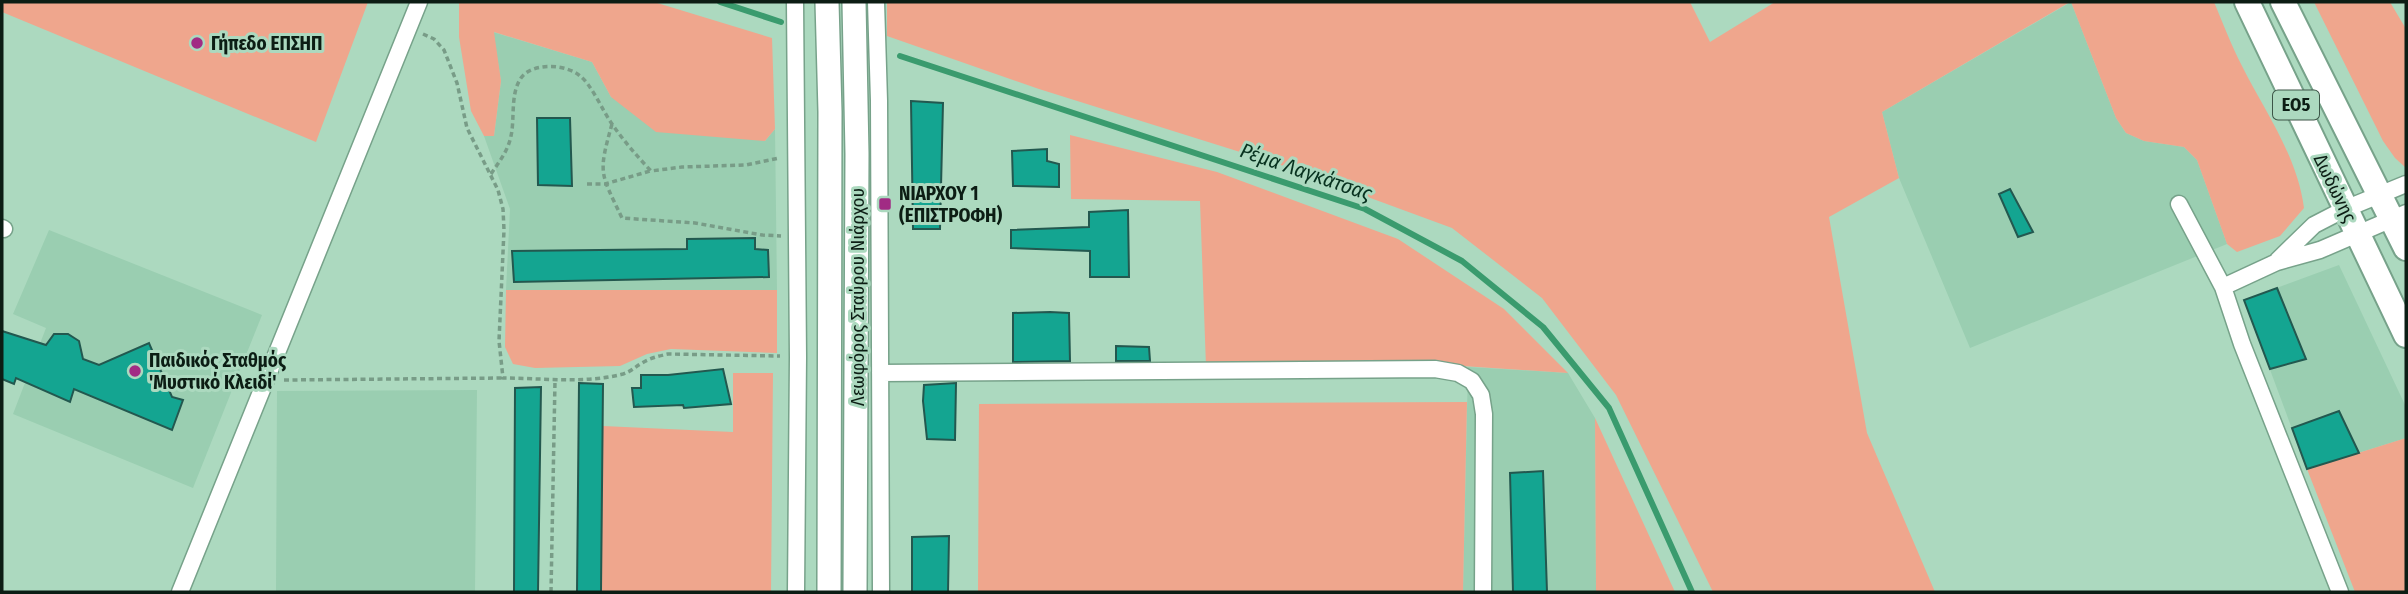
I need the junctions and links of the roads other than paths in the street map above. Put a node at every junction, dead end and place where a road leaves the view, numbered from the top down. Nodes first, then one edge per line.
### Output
1 (419, 2) edge
2 (795, 2) edge
3 (827, 2) edge
4 (854, 2) edge
5 (876, 2) edge
6 (2247, 2) edge
7 (2283, 2) edge
8 (2406, 184) edge
9 (2379, 194) junction
10 (2179, 204) dead end
11 (2345, 208) junction
12 (2399, 216) edge
13 (2357, 232) junction
14 (2406, 247) edge
15 (2277, 262) junction
16 (2223, 287) junction
17 (2406, 335) edge
18 (880, 373) junction
19 (180, 592) edge
20 (796, 592) edge
21 (829, 592) edge
22 (855, 592) edge
23 (881, 592) edge
24 (1483, 592) edge
25 (2340, 592) edge

1 - 19 street
2 - 20 street
3 - 21 main road, Λεωφόρος Σταύρου Νιάρχου
4 - 22 main road, Λεωφόρος Σταύρου Νιάρχου
5 - 18 street
6 - 11 main road, Δωδώνης / ΕΟ5
7 - 9 main road, Δωδώνης / ΕΟ5
8 - 9 street
9 - 11 street
9 - 12 main road, Δωδώνης / ΕΟ5
10 - 16 street
11 - 13 main road, Δωδώνης / ΕΟ5
11 - 15 street
12 - 13 street
12 - 14 main road, Δωδώνης / ΕΟ5
13 - 15 street
13 - 17 main road, Δωδώνης / ΕΟ5
15 - 16 street
16 - 25 street
18 - 23 street
18 - 24 street

